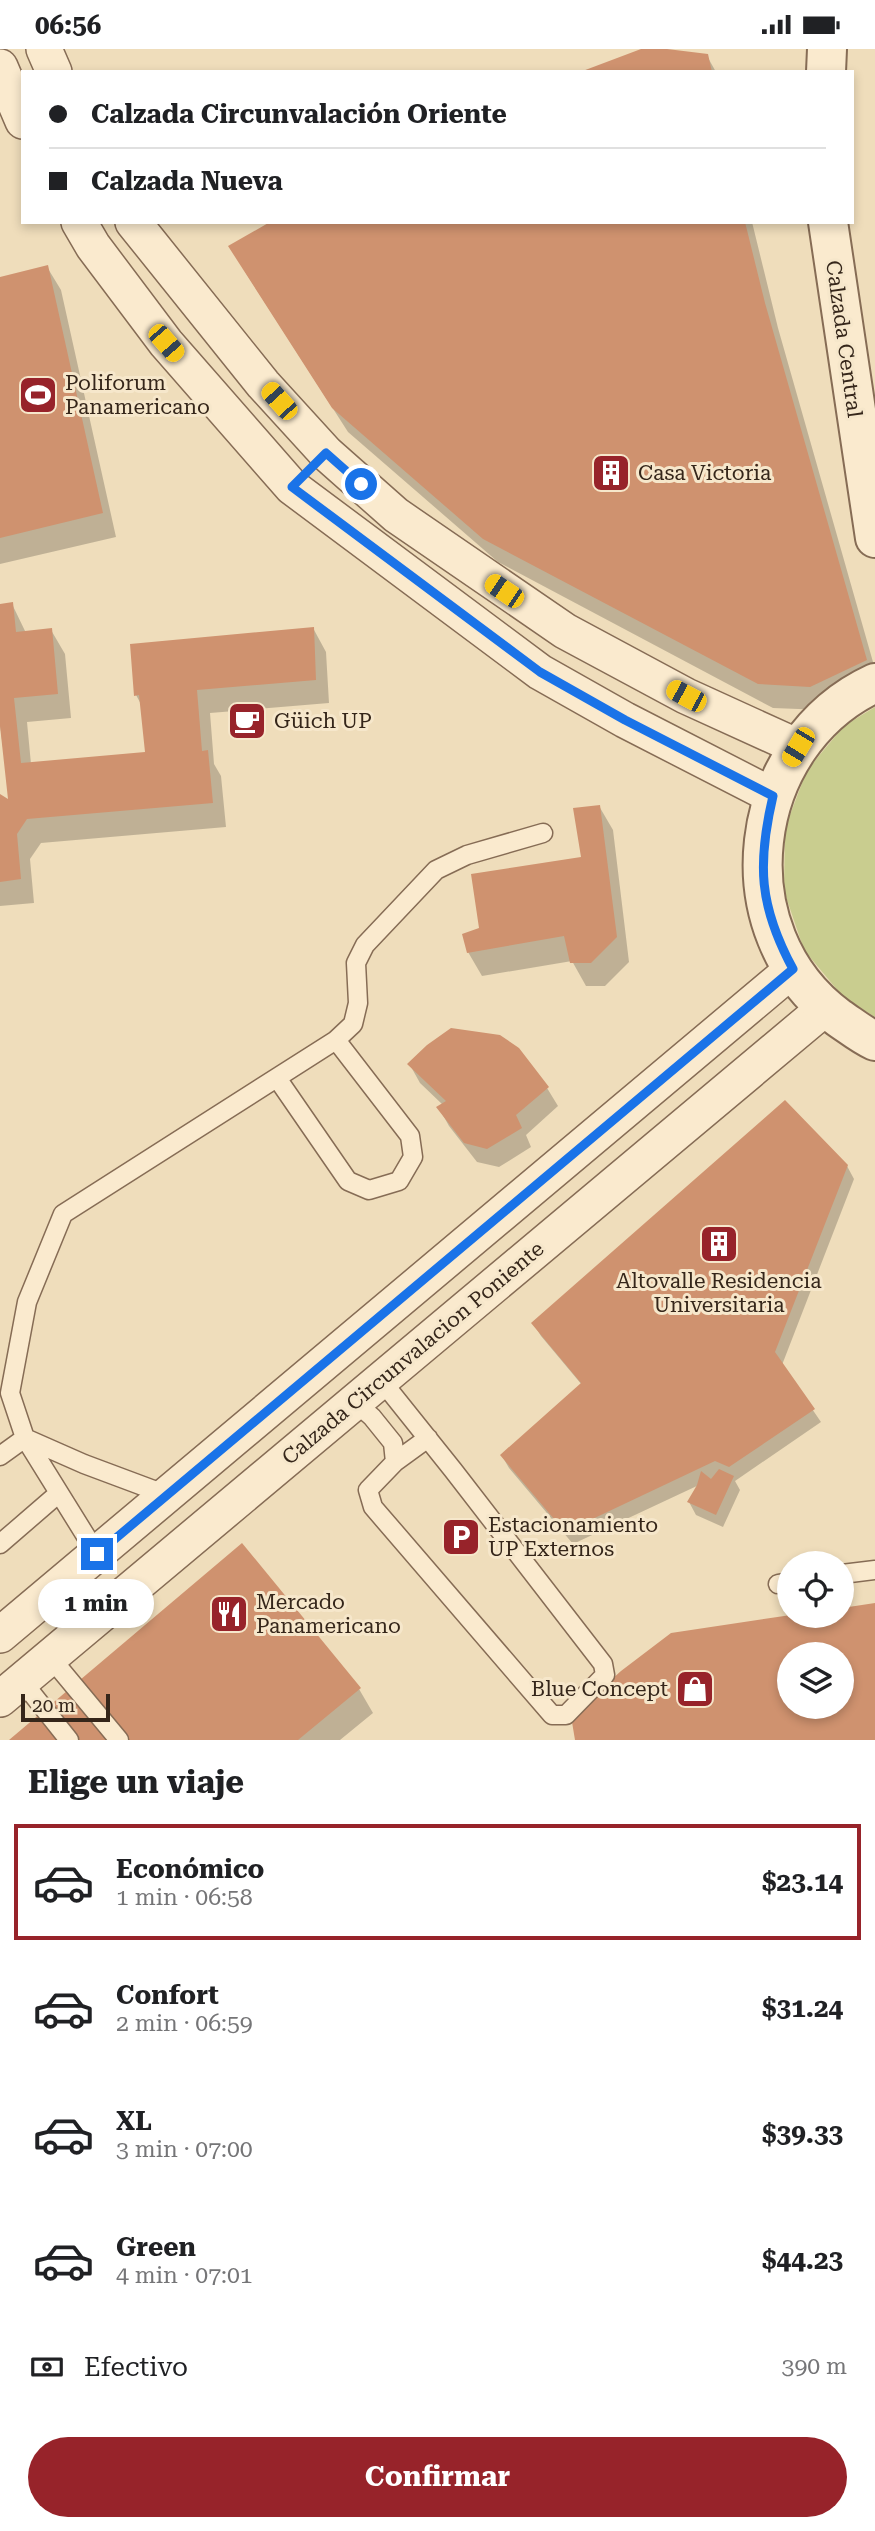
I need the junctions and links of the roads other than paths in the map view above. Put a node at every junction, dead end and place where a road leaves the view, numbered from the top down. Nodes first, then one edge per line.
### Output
1 (827, 49) edge
2 (826, 70) edge
3 (85, 224) edge
4 (134, 224) edge
5 (828, 224) edge
6 (868, 450) edge
7 (326, 453) junction
8 (292, 487) junction
9 (875, 538) edge
10 (875, 683) edge
11 (798, 747) junction
12 (773, 796) junction
13 (543, 833) dead end
14 (793, 969) junction
15 (825, 1008) junction
16 (336, 1039) junction
17 (875, 1041) edge
18 (277, 1078) junction
19 (368, 1391) junction
20 (24, 1438) junction
21 (428, 1438) junction
22 (0, 1456) edge
23 (395, 1462) junction
24 (59, 1493) junction
25 (167, 1495) junction
26 (0, 1544) edge
27 (97, 1554) junction
28 (875, 1570) edge
29 (854, 1573) edge
30 (0, 1635) edge
31 (50, 1657) junction
32 (11, 1690) edge
33 (69, 1740) edge
34 (119, 1740) edge

1 - 2 street
3 - 8 street
4 - 7 street
5 - 6 street, Calzada Central
6 - 9 street, Calzada Central
7 - 8 street
7 - 11 street
8 - 12 street
10 - 11 street
11 - 12 street
12 - 14 street
13 - 16 lane
14 - 15 street
14 - 25 street
15 - 17 street
15 - 19 street, Calzada Circunvalacion Poniente
16 - 18 lane
16 - 18 lane
18 - 20 lane
19 - 21 lane
19 - 23 lane
19 - 31 street, Calzada Circunvalacion Poniente
20 - 22 lane
20 - 24 lane
20 - 25 lane
21 - 23 lane
21 - 23 lane
24 - 26 lane
24 - 27 lane
25 - 27 street
27 - 30 street
28 - 29 lane
31 - 32 street, Calzada Circunvalacion Poniente
31 - 34 lane
32 - 33 lane

